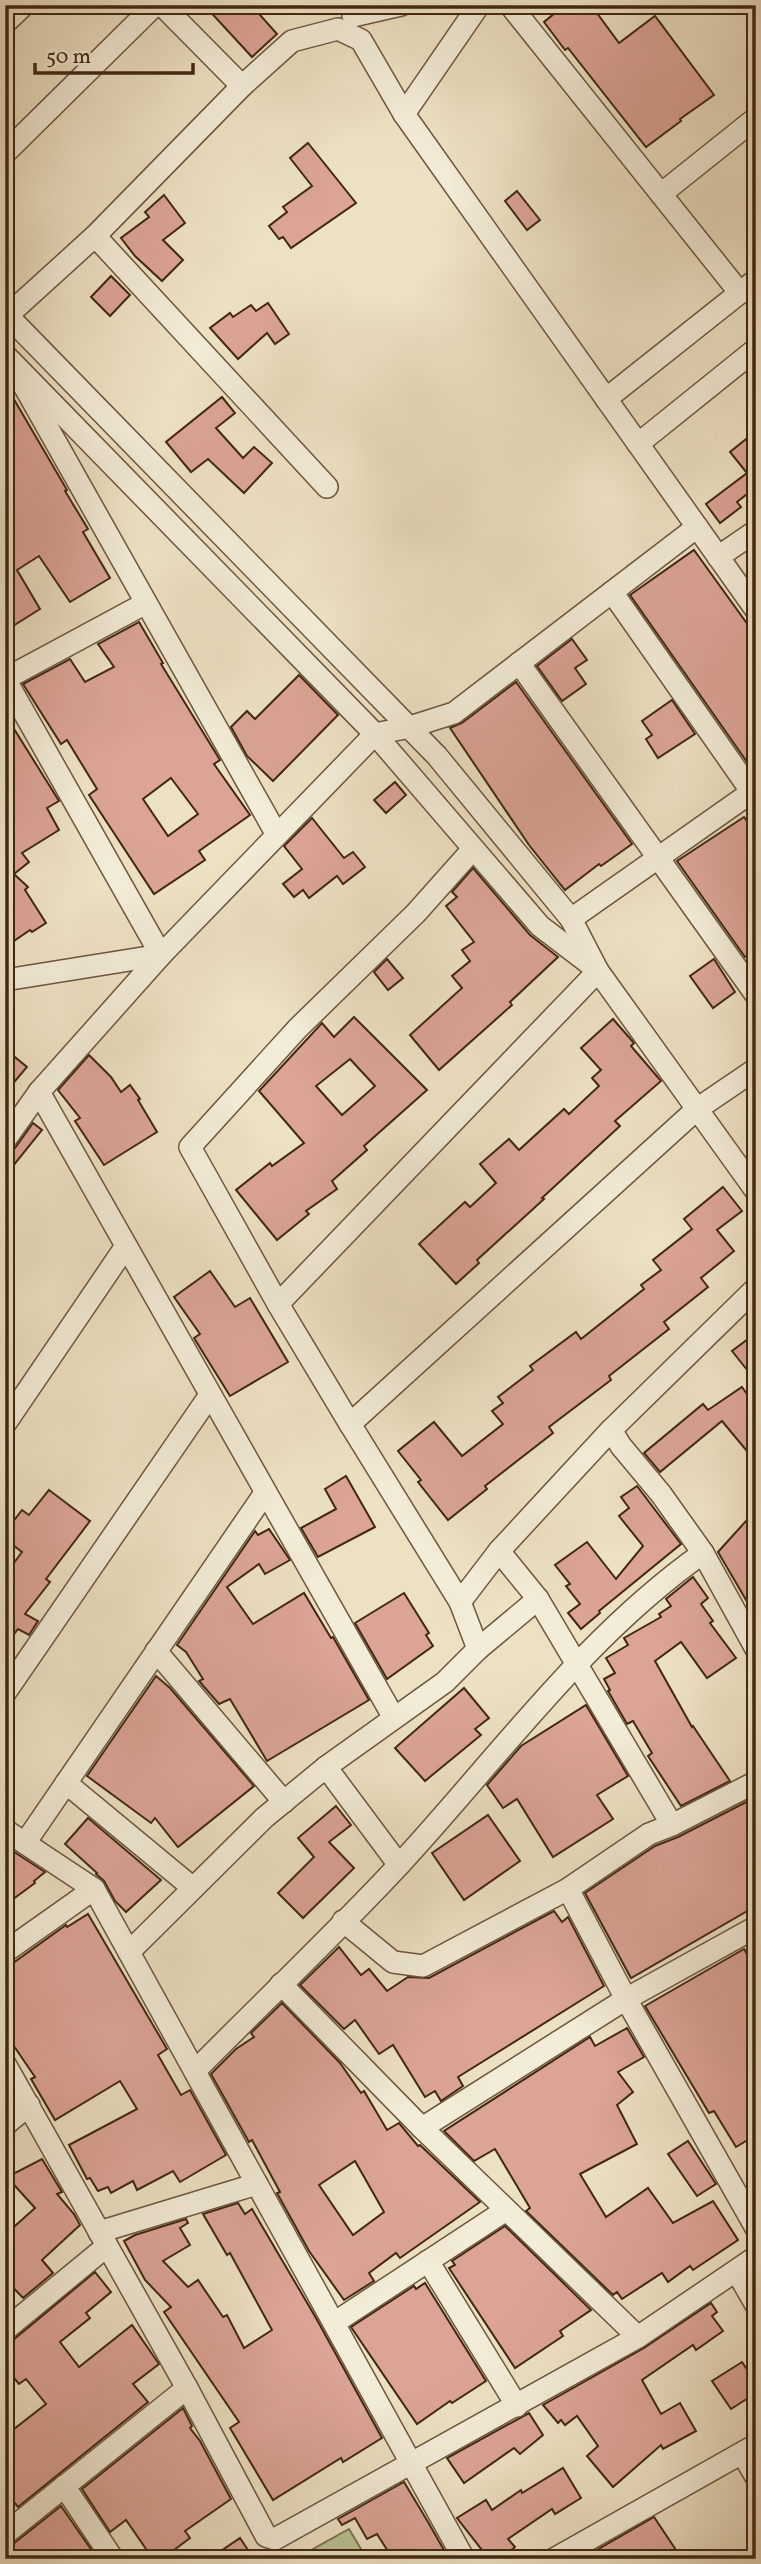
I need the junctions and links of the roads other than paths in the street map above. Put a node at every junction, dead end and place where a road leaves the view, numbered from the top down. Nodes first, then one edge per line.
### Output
1 (155, 5) edge
2 (162, 5) edge
3 (401, 5) edge
4 (479, 5) edge
5 (510, 5) edge
6 (352, 11) edge
7 (362, 40) junction
8 (242, 86) junction
9 (404, 114) junction
10 (756, 118) edge
11 (5, 153) edge
12 (662, 194) junction
13 (95, 236) junction
14 (748, 286) edge
15 (6, 314) edge
16 (756, 349) edge
17 (7, 357) edge
18 (606, 399) junction
19 (638, 444) junction
20 (327, 487) dead end
21 (697, 527) junction
22 (756, 531) edge
23 (718, 557) junction
24 (612, 592) junction
25 (146, 603) junction
26 (756, 610) edge
27 (519, 663) junction
28 (5, 679) edge
29 (410, 727) junction
30 (375, 734) junction
31 (754, 793) edge
32 (277, 835) junction
33 (473, 849) junction
34 (659, 857) junction
35 (570, 919) junction
36 (161, 956) junction
37 (598, 971) junction
38 (5, 981) edge
39 (756, 995) edge
40 (756, 1069) edge
41 (39, 1092) junction
42 (697, 1109) junction
43 (5, 1140) edge
44 (756, 1192) edge
45 (126, 1246) junction
46 (756, 1288) edge
47 (278, 1304) junction
48 (210, 1395) junction
49 (5, 1424) edge
50 (350, 1424) junction
51 (611, 1430) junction
52 (265, 1493) junction
53 (499, 1551) junction
54 (703, 1553) junction
55 (538, 1599) junction
56 (460, 1602) junction
57 (478, 1649) junction
58 (756, 1649) edge
59 (156, 1651) junction
60 (576, 1665) junction
61 (5, 1693) edge
62 (394, 1718) junction
63 (326, 1767) junction
64 (756, 1782) edge
65 (66, 1783) junction
66 (284, 1802) junction
67 (672, 1825) junction
68 (5, 1830) edge
69 (25, 1843) junction
70 (399, 1865) junction
71 (193, 1888) junction
72 (94, 1889) junction
73 (568, 1889) junction
74 (343, 1921) junction
75 (754, 1933) edge
76 (5, 1952) edge
77 (129, 1952) junction
78 (281, 1984) junction
79 (626, 1999) junction
80 (5, 2064) edge
81 (195, 2071) junction
82 (29, 2105) junction
83 (5, 2125) edge
84 (422, 2128) junction
85 (257, 2184) junction
86 (506, 2210) junction
87 (756, 2228) edge
88 (103, 2239) junction
89 (756, 2258) edge
90 (428, 2261) junction
91 (737, 2272) junction
92 (756, 2305) edge
93 (334, 2323) junction
94 (5, 2330) edge
95 (638, 2337) junction
96 (187, 2388) junction
97 (517, 2406) junction
98 (749, 2449) edge
99 (412, 2464) junction
100 (756, 2477) edge
101 (64, 2486) junction
102 (5, 2534) edge
103 (113, 2559) edge
104 (464, 2559) edge
105 (554, 2559) edge

1 - 11 street
2 - 8 street
3 - 6 street
4 - 9 street
5 - 12 street
6 - 7 street
7 - 8 street
7 - 9 street
8 - 13 street
9 - 18 street
10 - 12 street
12 - 14 street
13 - 15 street
13 - 20 street
14 - 18 street
15 - 29 street
16 - 19 street
17 - 25 street
17 - 30 street
18 - 19 street
19 - 21 street
21 - 23 street
21 - 24 street
22 - 23 street
23 - 26 street
24 - 27 street
24 - 31 street
25 - 28 street
25 - 32 street
27 - 29 street
27 - 34 street
28 - 36 street
29 - 30 street
29 - 35 street
30 - 32 street
30 - 33 street
31 - 34 street
32 - 36 street
33 - 37 street
33 - 47 street
34 - 35 street
34 - 39 street
35 - 37 street
36 - 38 street
36 - 41 street
37 - 42 street
37 - 47 street
40 - 42 street
41 - 43 street
41 - 45 street
42 - 44 street
42 - 50 street
45 - 48 street
45 - 49 street
46 - 51 street
47 - 50 street
48 - 52 street
48 - 61 street
50 - 56 street
51 - 53 street
51 - 54 street
52 - 59 street
52 - 62 street
53 - 55 street
53 - 56 street
54 - 58 street
54 - 60 street
55 - 57 street
55 - 60 street
56 - 57 street
57 - 62 street
59 - 65 street
59 - 66 street
60 - 67 street
60 - 70 street
62 - 63 street
63 - 66 street
63 - 70 street
64 - 67 street
65 - 69 street
65 - 71 street
66 - 71 street
67 - 73 street
68 - 69 street
69 - 72 street
70 - 74 street
71 - 77 street
72 - 76 street
72 - 77 street
73 - 74 street
73 - 79 street
74 - 78 street
75 - 79 street
77 - 81 street
78 - 81 street
78 - 84 street
79 - 84 street
79 - 87 street
80 - 82 street
81 - 85 street
82 - 83 street
82 - 88 street
84 - 86 street
85 - 88 street
85 - 93 street
86 - 90 street
86 - 95 street
88 - 94 street
88 - 96 street
89 - 91 street
90 - 93 street
90 - 97 street
91 - 92 street
91 - 95 street
93 - 99 street
95 - 97 street
96 - 99 street
96 - 101 street
97 - 99 street
98 - 100 street
98 - 105 street
99 - 104 street
101 - 102 street
101 - 103 street

